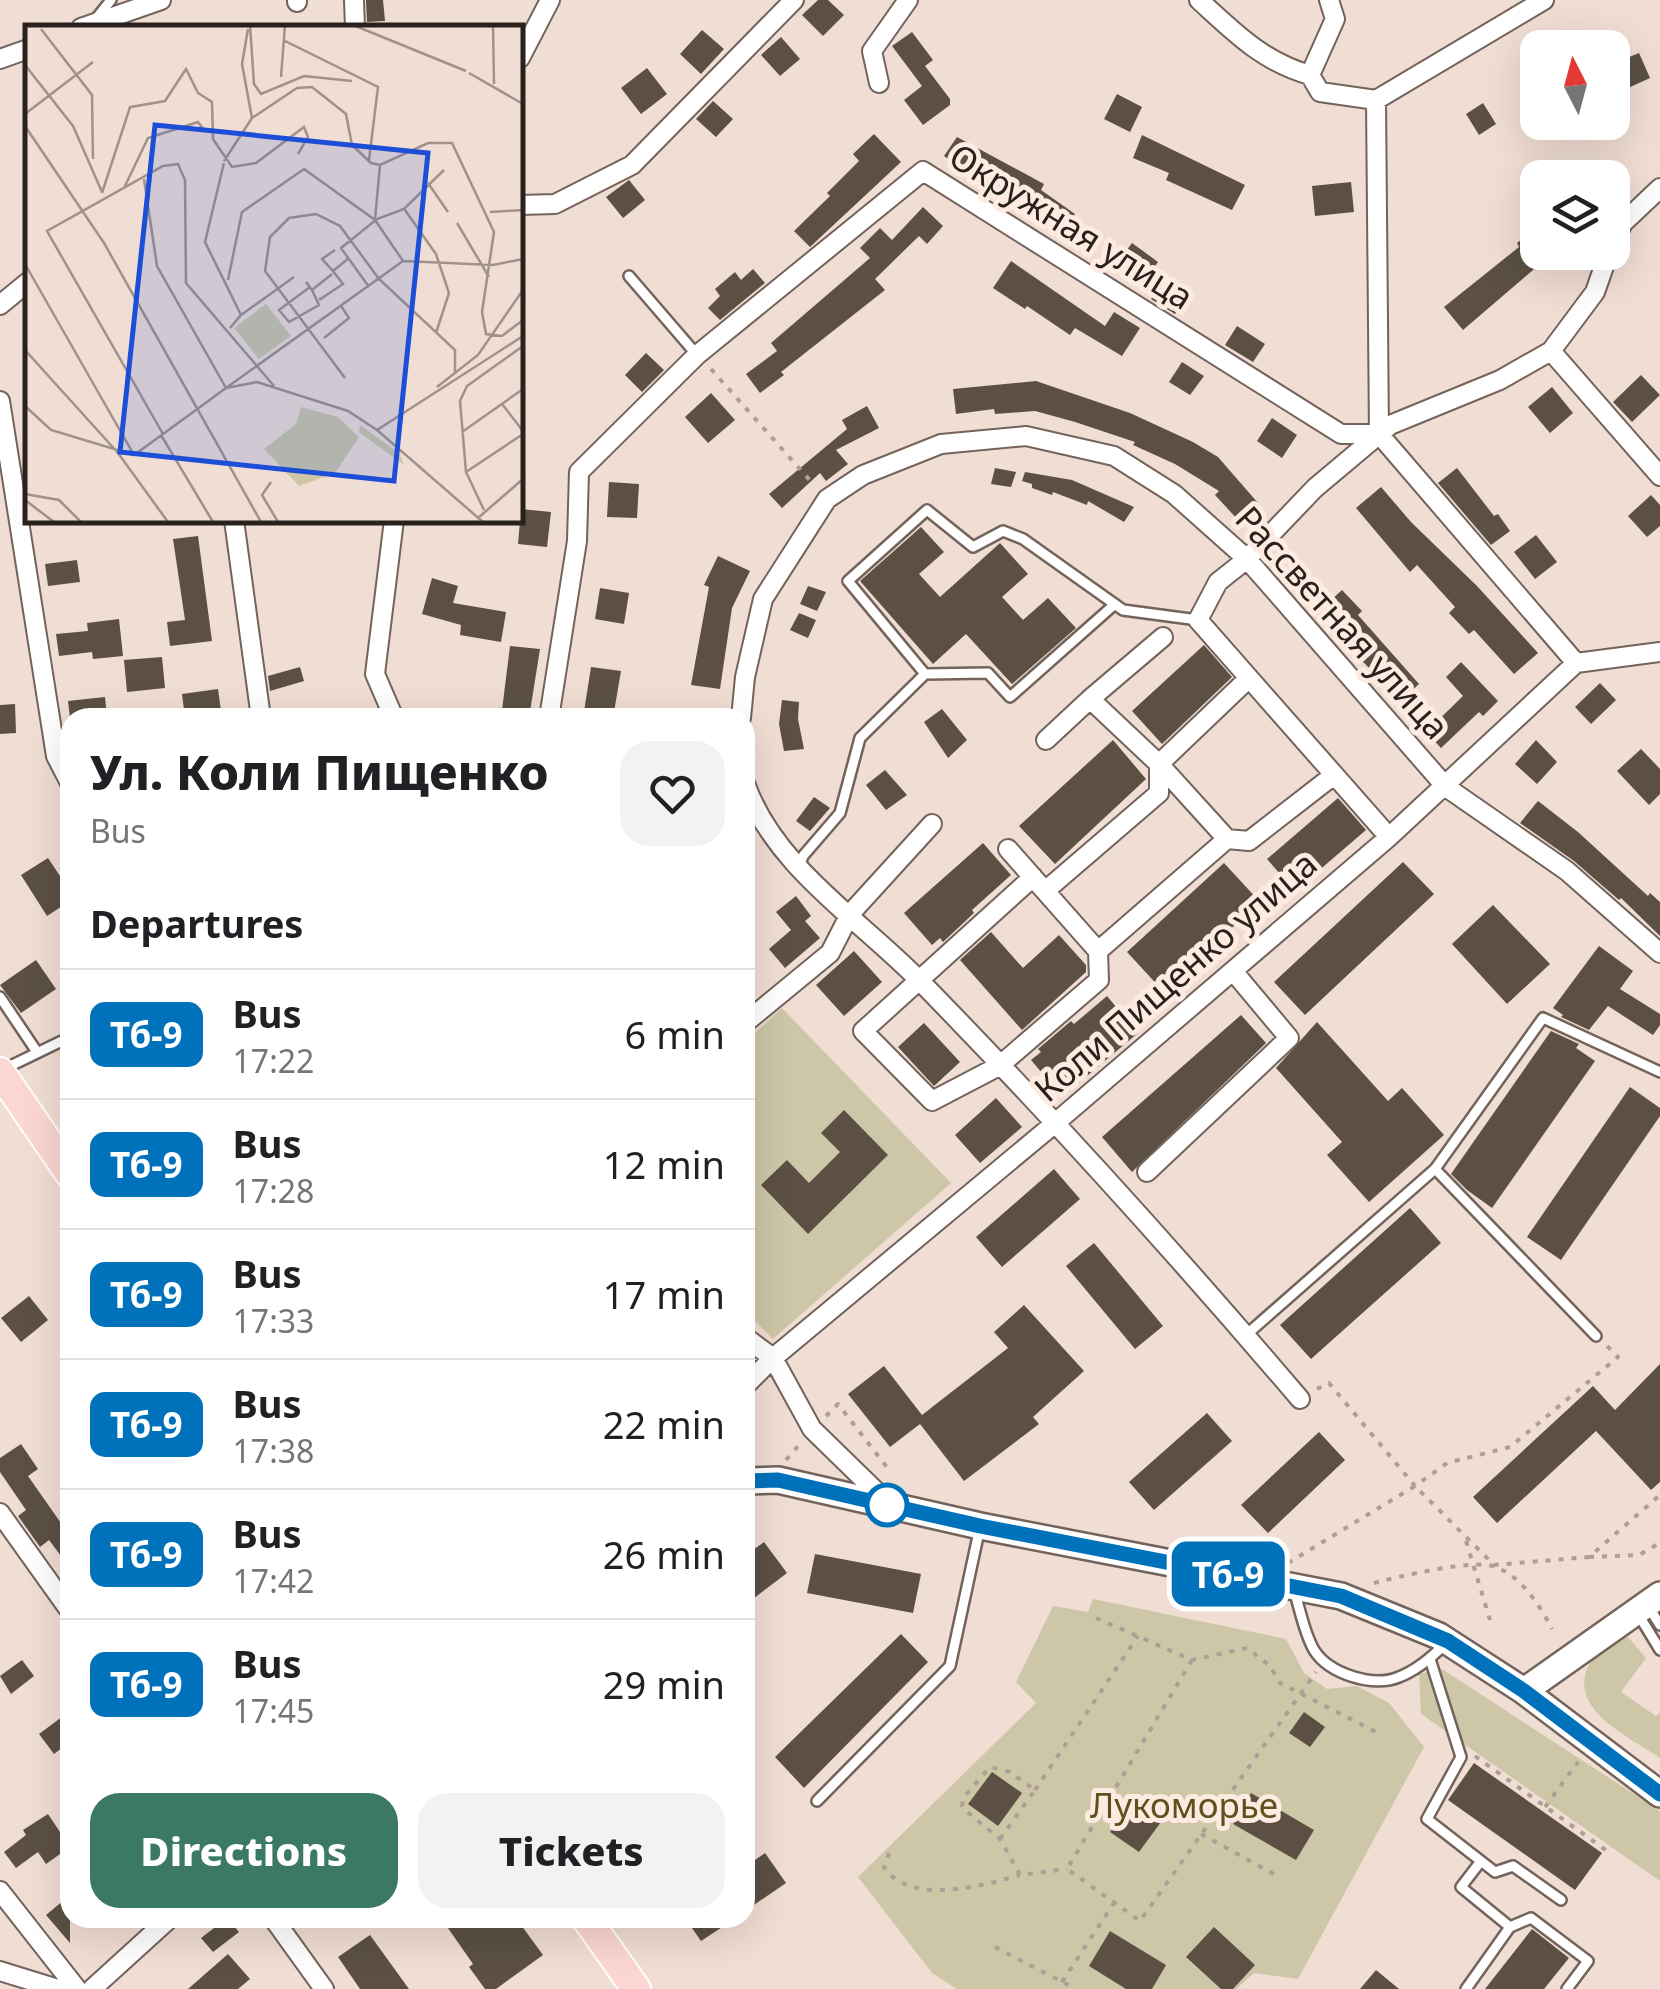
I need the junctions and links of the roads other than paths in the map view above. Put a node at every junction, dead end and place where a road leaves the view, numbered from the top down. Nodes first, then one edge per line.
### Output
1 (111, 0) edge
2 (161, 0) edge
3 (354, 0) edge
4 (550, 0) edge
5 (794, 0) edge
6 (908, 0) edge
7 (1199, 0) edge
8 (1329, 0) edge
9 (1544, 0) edge
10 (87, 25) edge
11 (355, 25) edge
12 (25, 50) edge
13 (522, 54) edge
14 (0, 59) edge
15 (1310, 75) junction
16 (879, 82) dead end
17 (1376, 100) junction
18 (1660, 188) edge
19 (522, 205) edge
20 (1630, 215) edge
21 (1603, 270) edge
22 (629, 276) dead end
23 (25, 284) edge
24 (0, 305) edge
25 (1552, 351) junction
26 (698, 355) junction
27 (0, 401) edge
28 (1379, 434) junction
29 (1660, 476) edge
30 (234, 522) edge
31 (394, 522) edge
32 (1247, 559) junction
33 (1115, 604) junction
34 (1198, 620) junction
35 (1163, 637) dead end
36 (1660, 652) edge
37 (1576, 663) junction
38 (925, 674) junction
39 (1249, 678) junction
40 (1090, 699) junction
41 (260, 708) edge
42 (390, 708) edge
43 (551, 708) edge
44 (742, 708) edge
45 (1046, 740) dead end
46 (60, 764) edge
47 (1159, 764) junction
48 (1334, 775) junction
49 (1446, 787) junction
50 (755, 812) edge
51 (932, 824) dead end
52 (1390, 837) junction
53 (1228, 839) junction
54 (1008, 849) dead end
55 (798, 868) junction
56 (1039, 884) junction
57 (850, 914) junction
58 (1098, 951) junction
59 (1660, 953) edge
60 (1233, 971) junction
61 (917, 979) junction
62 (0, 996) edge
63 (755, 1015) edge
64 (60, 1041) edge
65 (36, 1052) junction
66 (999, 1066) junction
67 (0, 1072) edge
68 (1660, 1072) edge
69 (1054, 1124) junction
70 (60, 1159) edge
71 (1434, 1169) junction
72 (1147, 1172) dead end
73 (1246, 1335) junction
74 (1596, 1336) road end
75 (755, 1344) edge
76 (773, 1358) junction
77 (755, 1376) edge
78 (1300, 1399) road end
79 (755, 1481) edge
80 (891, 1506) junction
81 (0, 1513) edge
82 (980, 1526) junction
83 (1289, 1576) junction
84 (60, 1597) edge
85 (1654, 1605) edge
86 (1439, 1650) junction
87 (1660, 1650) edge
88 (1524, 1691) junction
89 (1660, 1794) edge
90 (817, 1801) dead end
91 (1481, 1862) junction
92 (0, 1890) edge
93 (1560, 1900) dead end
94 (1510, 1927) junction
95 (159, 1928) edge
96 (279, 1928) edge
97 (593, 1928) edge
98 (0, 1971) edge
99 (58, 1989) edge
100 (78, 1989) edge
101 (92, 1989) edge
102 (324, 1989) edge
103 (636, 1989) edge
104 (1466, 1989) edge
105 (1567, 1989) edge

1 - 10 lane
2 - 10 street
3 - 11 street
4 - 13 street
5 - 19 street
6 - 16 street
7 - 15 street
8 - 15 street
9 - 17 street
12 - 14 street
15 - 17 street
17 - 28 street
18 - 20 street
21 - 25 street
22 - 26 lane
23 - 24 street
25 - 28 street
25 - 29 street
26 - 28 street, Окружная улица
26 - 43 street, Окружная улица
27 - 46 street
28 - 32 street
28 - 37 street
30 - 41 street
31 - 42 street
32 - 34 street
32 - 44 street, Рассветная улица
32 - 49 street, Рассветная улица
33 - 34 lane
33 - 38 lane
33 - 38 lane
34 - 39 street
35 - 40 street
36 - 37 street
37 - 49 street, Коли Пищенко улица
38 - 55 lane
39 - 47 street
39 - 48 street
40 - 45 street
40 - 47 street
47 - 53 street
47 - 56 street
48 - 52 street
48 - 53 street
49 - 52 street, Коли Пищенко улица
49 - 59 street, Рассветная улица
50 - 55 street
51 - 57 street
52 - 60 street, Коли Пищенко улица
53 - 58 street
54 - 56 street
55 - 57 street
56 - 58 street
56 - 61 street
57 - 61 street
57 - 63 street
58 - 66 street
60 - 69 street, Коли Пищенко улица
60 - 72 street
61 - 66 street
61 - 66 street
62 - 65 lane
64 - 65 lane
65 - 67 lane
66 - 69 street
67 - 70 main road
68 - 71 lane
69 - 73 street
69 - 76 street, Коли Пищенко улица
71 - 73 lane
71 - 74 lane
73 - 78 street
75 - 76 street
76 - 77 street, Коли Пищенко улица
76 - 80 street
79 - 80 main road
80 - 82 main road
81 - 84 street
82 - 83 main road
82 - 90 lane
83 - 86 main road
83 - 86 lane
85 - 87 lane
85 - 88 main road
86 - 88 main road
86 - 91 lane
88 - 89 main road
91 - 93 lane
91 - 94 lane
92 - 100 street
94 - 104 lane
94 - 105 lane
95 - 101 street
96 - 102 street
97 - 103 main road
98 - 99 street

